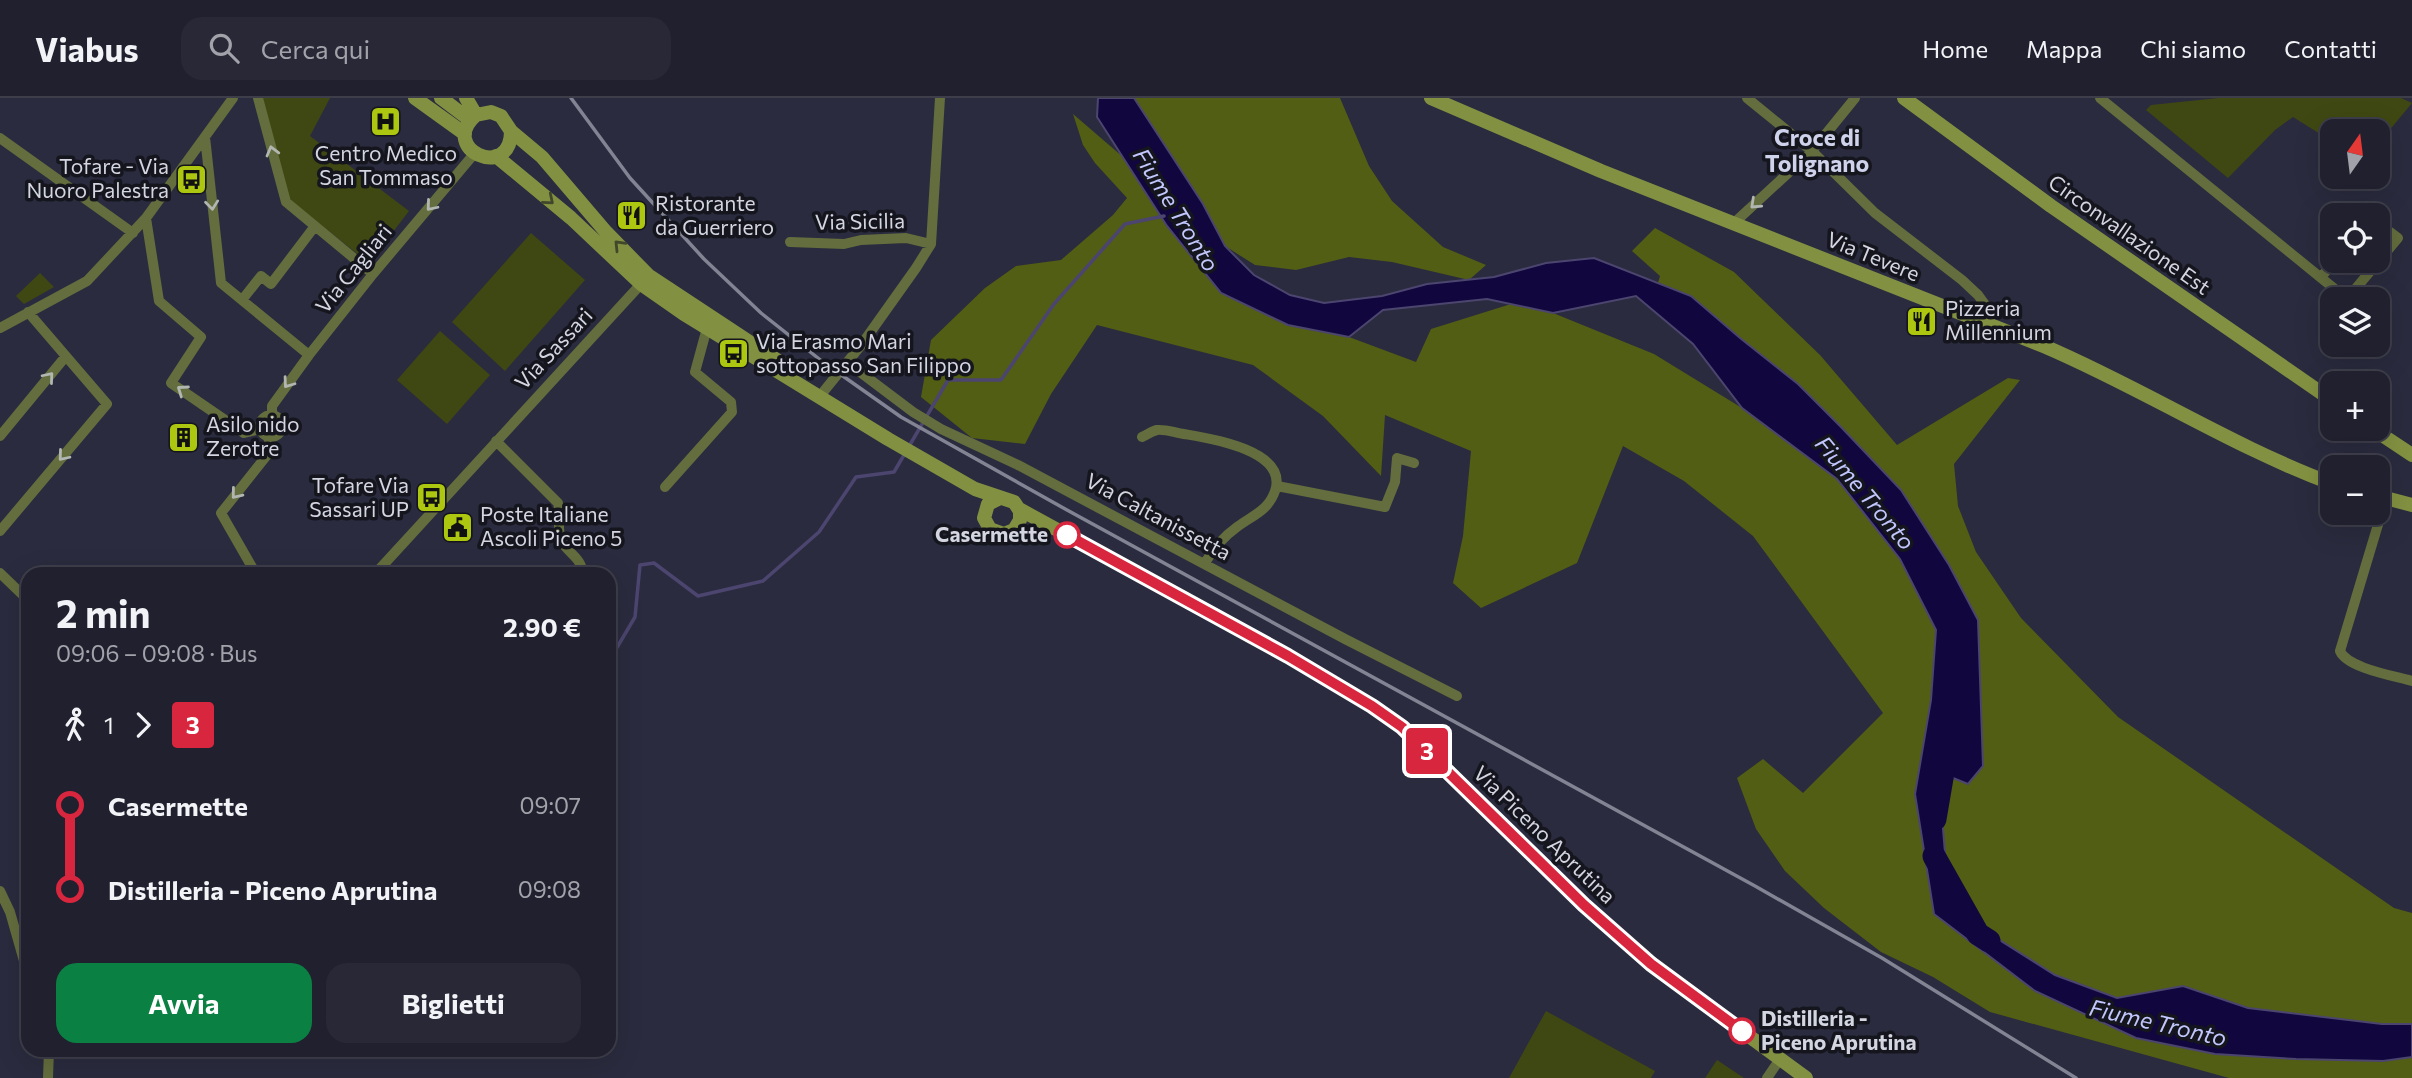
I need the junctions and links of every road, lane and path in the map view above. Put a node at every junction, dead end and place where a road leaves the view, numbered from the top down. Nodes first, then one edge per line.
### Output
1 (233, 98) edge
2 (258, 98) edge
3 (415, 98) edge
4 (442, 98) edge
5 (466, 98) edge
6 (481, 98) edge
7 (940, 98) edge
8 (1431, 98) edge
9 (1747, 98) edge
10 (1856, 98) edge
11 (1904, 98) edge
12 (2101, 98) edge
13 (491, 112) junction
14 (470, 123) junction
15 (511, 131) junction
16 (205, 137) junction
17 (0, 138) edge
18 (1812, 151) junction
19 (474, 153) junction
20 (496, 156) junction
21 (146, 218) junction
22 (1734, 223) junction
23 (315, 226) junction
24 (2390, 232) edge
25 (133, 233) junction
26 (790, 242) dead end
27 (930, 244) junction
28 (2390, 248) edge
29 (2324, 273) edge
30 (2369, 273) edge
31 (373, 274) junction
32 (2321, 277) junction
33 (641, 284) junction
34 (242, 300) junction
35 (28, 312) junction
36 (1984, 322) junction
37 (0, 328) edge
38 (707, 328) junction
39 (309, 355) junction
40 (66, 356) junction
41 (848, 363) junction
42 (824, 391) junction
43 (2320, 392) edge
44 (837, 407) junction
45 (272, 414) junction
46 (260, 429) junction
47 (0, 436) edge
48 (270, 437) junction
49 (1142, 437) dead end
50 (496, 441) junction
51 (2390, 441) edge
52 (2412, 456) edge
53 (1414, 463) dead end
54 (2320, 479) edge
55 (1277, 486) junction
56 (666, 487) dead end
57 (2390, 499) edge
58 (994, 501) junction
59 (2412, 505) edge
60 (1019, 514) junction
61 (2374, 525) edge
62 (0, 530) edge
63 (1205, 563) junction
64 (252, 567) edge
65 (381, 567) edge
66 (582, 567) edge
67 (0, 573) edge
68 (21, 593) edge
69 (2412, 681) edge
70 (1457, 696) dead end
71 (0, 891) edge
72 (21, 950) edge
73 (49, 1057) edge
74 (1780, 1059) junction
75 (48, 1078) edge
76 (1767, 1078) edge
77 (1806, 1078) edge

1 - 16 street
23 -> 2 street
3 - 14 main road
4 - 14 main road
5 - 14 main road
6 - 13 main road
7 - 27 street
8 - 22 main road, Via Tevere
9 - 18 street
10 - 18 street
11 - 43 main road, Circonvallazione Est
12 - 32 street
13 - 14 main road
13 - 15 main road
14 - 19 main road
15 - 20 main road
42 -> 15 main road
16 - 21 street
16 -> 34 street
17 - 25 street
18 -> 22 street
18 - 36 street
19 - 20 main road
19 -> 31 street, Via Cagliari
20 -> 33 main road
21 - 25 street
46 -> 21 street
22 - 36 main road, Via Tevere
23 - 31 street
23 - 34 street
24 - 28 street
25 - 35 street
26 - 27 street, Via Sicilia
27 - 41 street
29 - 32 street
30 - 32 street
31 - 39 street, Via Cagliari
33 - 38 main road
33 - 50 street, Via Sassari
34 - 39 street
35 - 37 street
35 - 40 street
36 - 54 main road, Via Tevere
38 - 44 main road
38 - 56 street
39 -> 45 street, Via Cagliari
47 -> 40 street
40 -> 62 street
41 - 42 street
41 - 63 street, Via Caltanissetta
42 - 44 main road
44 - 58 main road
45 - 46 street, Via Cagliari
45 - 48 street, Via Cagliari
46 - 48 street
48 -> 64 street, Via Cagliari
49 - 55 street
50 - 65 street, Via Sassari
50 - 66 street
51 - 52 main road
53 - 55 street
55 - 63 street
57 - 59 main road
58 - 60 main road
58 - 60 main road
60 - 74 main road, Via Piceno Aprutina
61 - 69 street
63 - 70 street, Via Caltanissetta
67 - 68 street
71 - 72 street
73 - 75 street
74 - 76 street
74 - 77 main road, Via Piceno Aprutina

